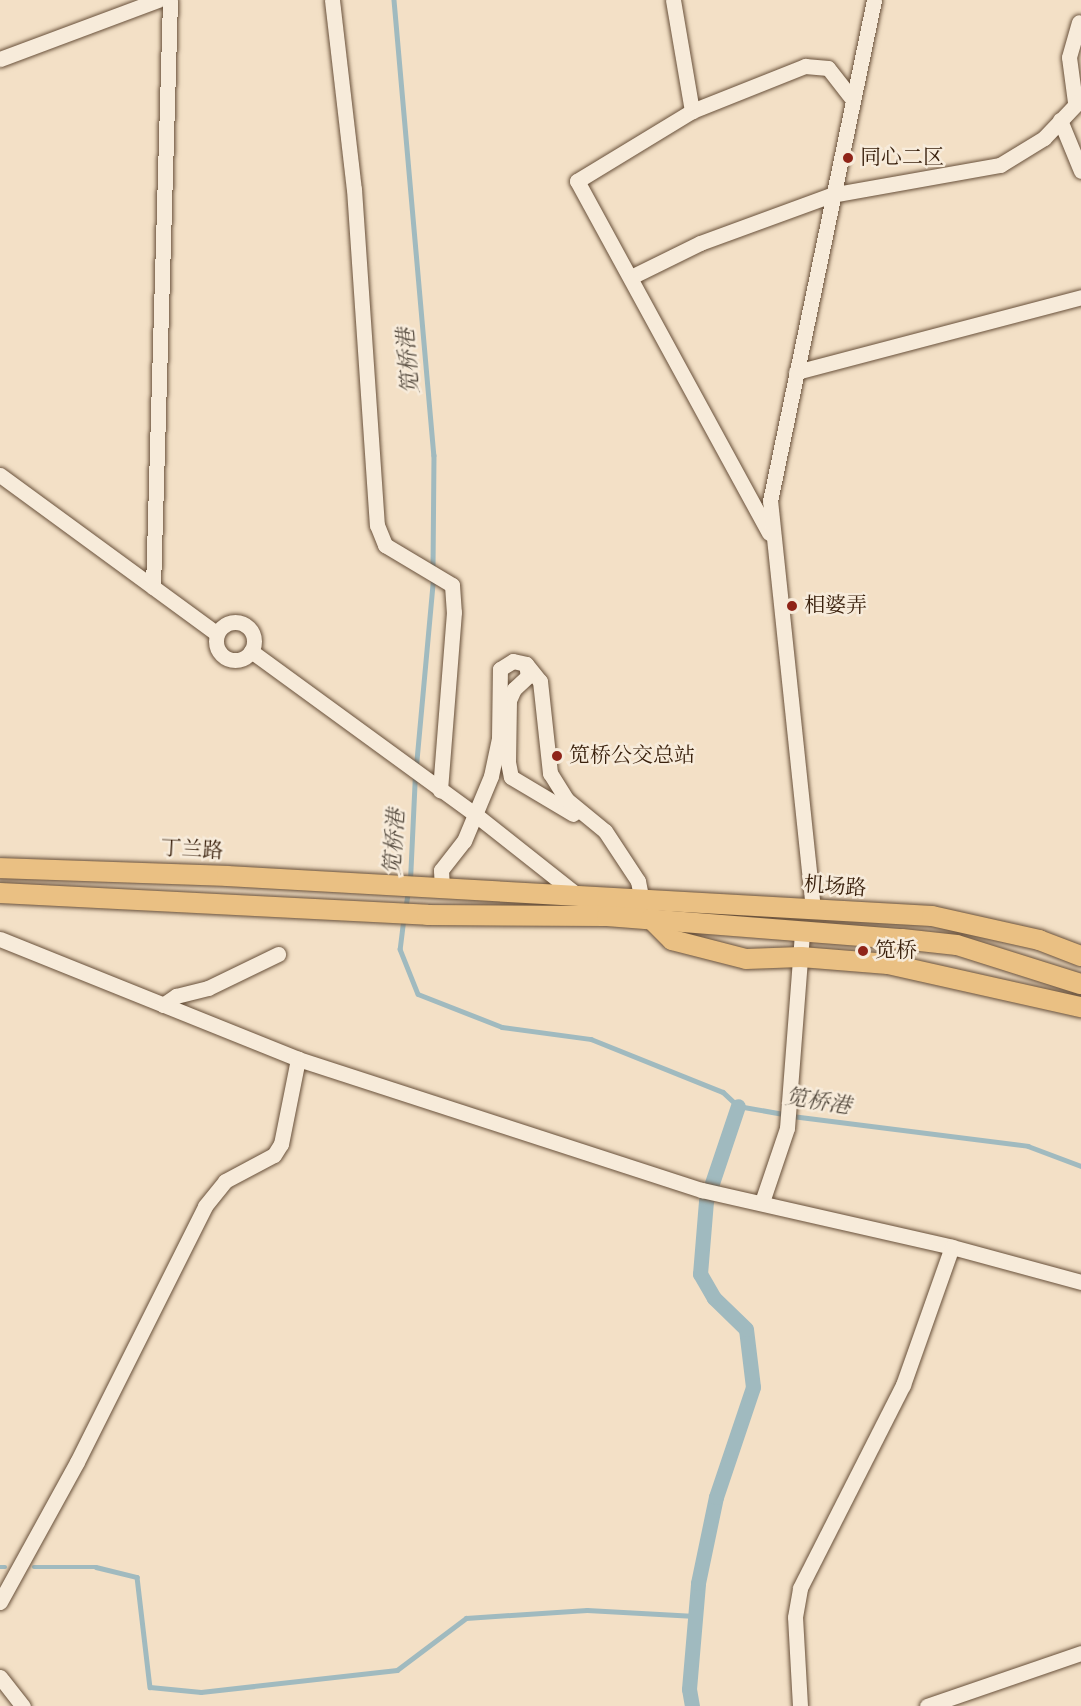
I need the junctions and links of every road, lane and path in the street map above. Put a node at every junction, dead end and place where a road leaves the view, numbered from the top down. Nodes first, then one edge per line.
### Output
1 (158, 0) edge
2 (170, 0) edge
3 (332, 0) edge
4 (673, 0) edge
5 (874, 0) edge
6 (1078, 22) dead end
7 (0, 59) edge
8 (851, 97) junction
9 (1078, 100) edge
10 (692, 111) junction
11 (1060, 120) junction
12 (1081, 171) edge
13 (831, 195) junction
14 (631, 277) junction
15 (1081, 297) edge
16 (796, 372) junction
17 (0, 475) edge
18 (773, 541) junction
19 (153, 587) junction
20 (217, 633) junction
21 (251, 651) junction
22 (526, 663) junction
23 (435, 786) junction
24 (476, 815) junction
25 (604, 831) junction
26 (0, 868) edge
27 (433, 888) junction
28 (0, 893) edge
29 (581, 898) junction
30 (642, 901) junction
31 (813, 909) junction
32 (587, 917) junction
33 (651, 919) junction
34 (801, 932) junction
35 (0, 939) edge
36 (1077, 952) edge
37 (279, 954) dead end
38 (801, 957) junction
39 (1081, 984) edge
40 (163, 1005) junction
41 (1081, 1008) edge
42 (298, 1059) junction
43 (762, 1202) junction
44 (952, 1247) junction
45 (1081, 1282) edge
46 (0, 1602) edge
47 (1081, 1653) edge
48 (0, 1677) edge
49 (23, 1706) edge
50 (800, 1706) edge
51 (927, 1706) edge

1 - 7 street
2 - 19 street
3 - 23 street
4 - 10 street
5 - 8 street
6 - 9 street
8 - 10 street
8 - 13 street
9 - 11 street
10 - 14 street
11 - 12 street
11 - 13 street
13 - 14 street
13 - 16 street
14 - 18 street
15 - 16 street
16 - 18 street
17 - 19 street
18 - 31 street
19 - 20 street
20 - 21 street
20 - 21 street
21 - 23 street
22 - 24 street
22 - 25 street
22 - 25 street
23 - 24 street
24 - 27 street
24 - 29 street
25 - 30 street
26 - 27 main road, 丁兰路
27 - 29 main road
28 - 32 main road
29 - 30 main road, 机场路
29 - 32 street
30 - 31 main road, 机场路
31 - 36 main road, 机场路
32 - 33 main road
33 - 34 main road
33 - 38 main road
34 - 38 street
34 - 39 main road
35 - 40 street
37 - 40 street
38 - 41 main road
38 - 43 street
40 - 42 street
42 - 43 street
42 - 46 street
43 - 44 street
44 - 45 street
44 - 50 street
47 - 51 street
48 - 49 street

